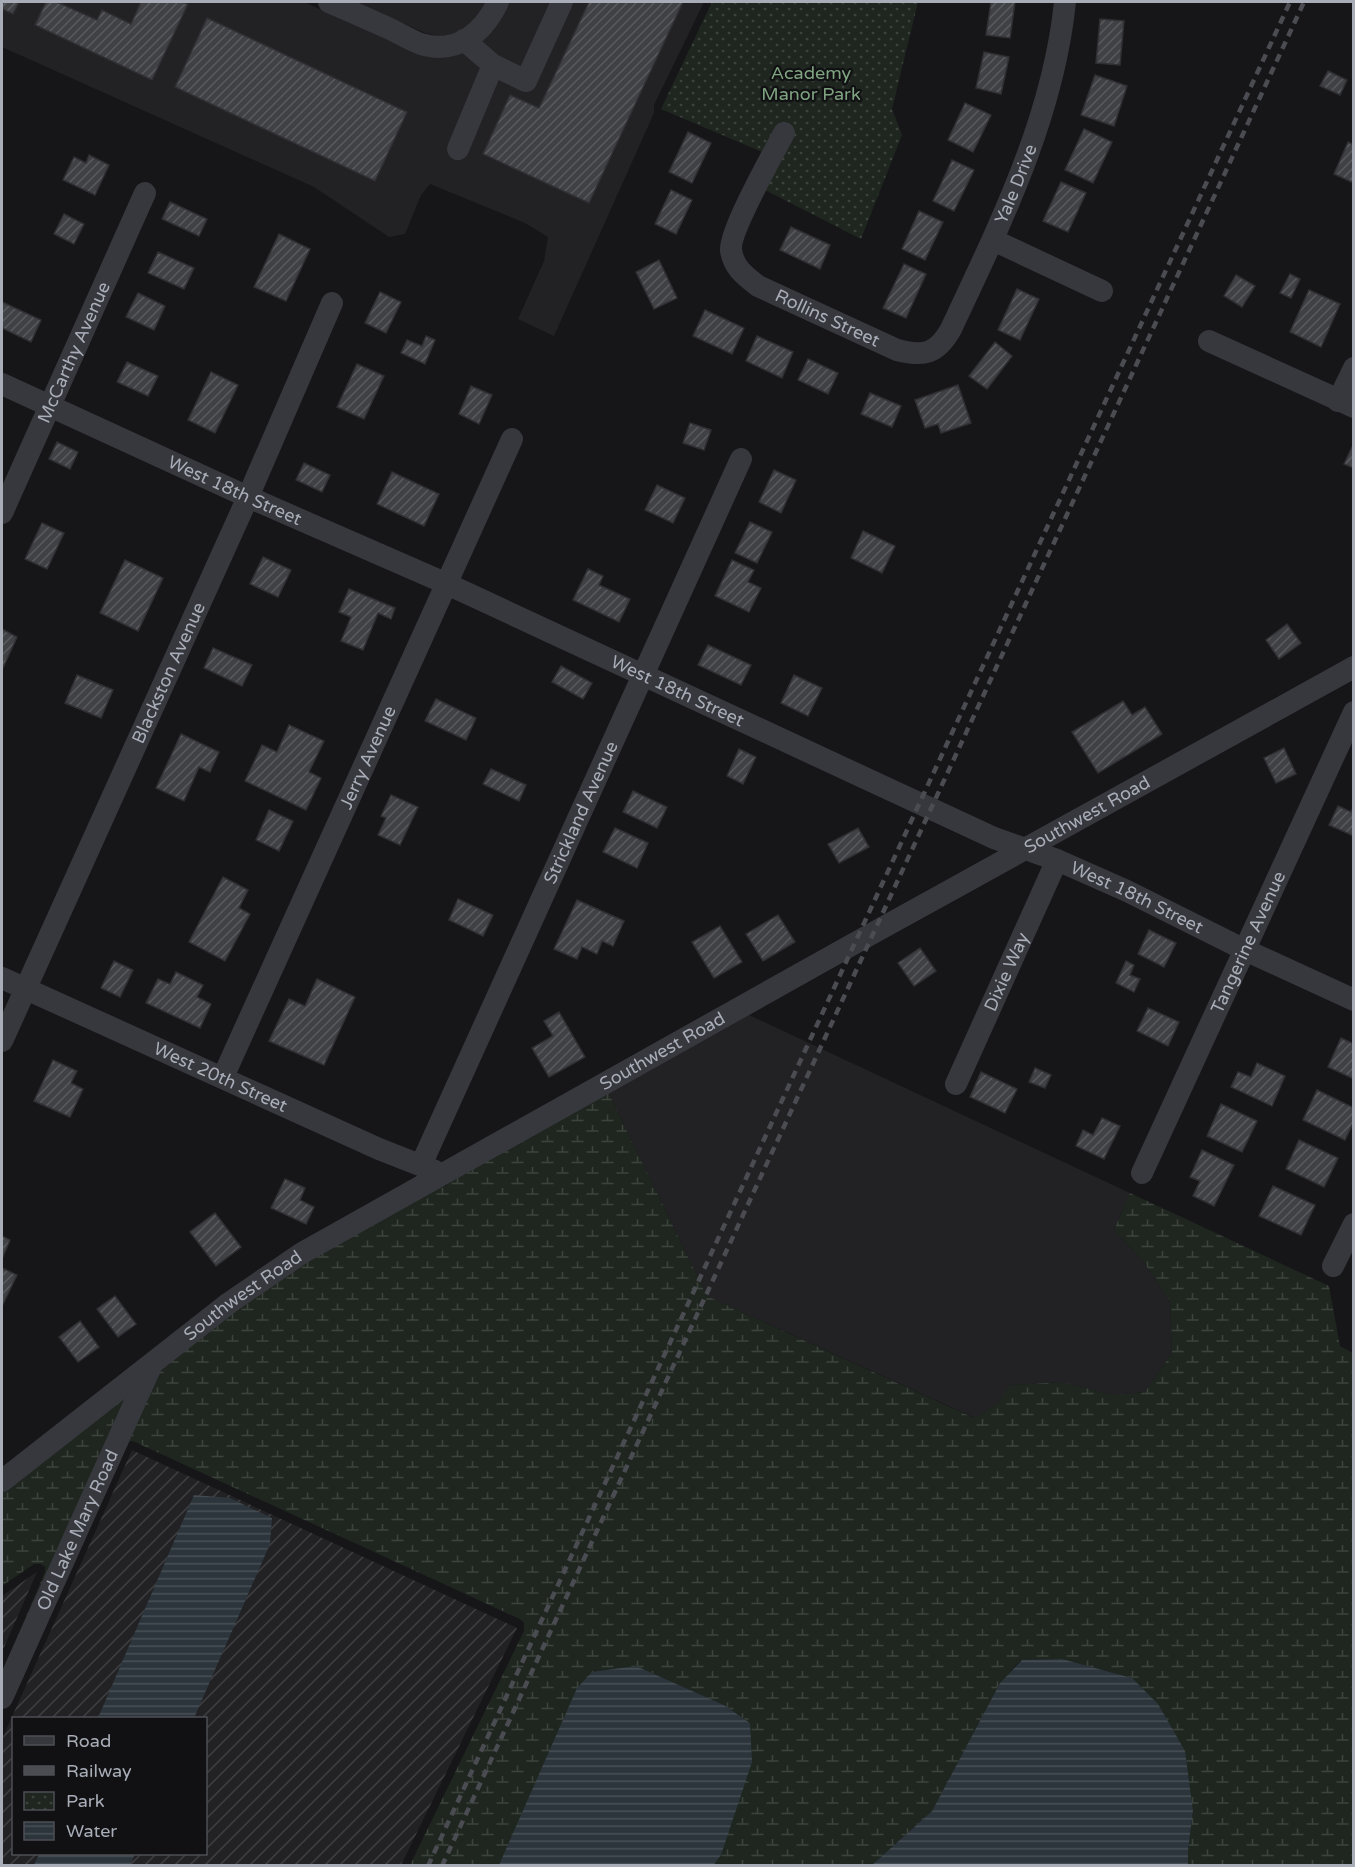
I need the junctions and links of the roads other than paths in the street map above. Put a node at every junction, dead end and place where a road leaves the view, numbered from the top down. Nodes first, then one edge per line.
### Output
1 (329, 2) edge
2 (498, 2) edge
3 (561, 2) edge
4 (1065, 2) edge
5 (464, 40) junction
6 (493, 65) junction
7 (783, 133) dead end
8 (458, 149) dead end
9 (145, 193) dead end
10 (993, 240) junction
11 (1102, 291) dead end
12 (332, 303) dead end
13 (1209, 341) dead end
14 (930, 351) joint
15 (1353, 368) edge
16 (2, 384) edge
17 (1346, 404) edge
18 (50, 406) junction
19 (512, 439) dead end
20 (741, 459) dead end
21 (248, 496) junction
22 (2, 513) edge
23 (445, 583) junction
24 (1353, 667) edge
25 (642, 675) junction
26 (1353, 712) edge
27 (1026, 849) junction
28 (1057, 860) junction
29 (1245, 950) junction
30 (2, 978) edge
31 (25, 989) junction
32 (1353, 1000) edge
33 (2, 1041) edge
34 (223, 1077) junction
35 (956, 1084) dead end
36 (421, 1165) junction
37 (442, 1173) junction
38 (1142, 1173) dead end
39 (1353, 1224) edge
40 (1333, 1266) dead end
41 (154, 1360) junction
42 (2, 1481) edge
43 (2, 1698) edge

1 - 5 street
2 - 5 street
3 - 6 street
4 - 10 street, Yale Drive
5 - 6 street
6 - 8 street
7 - 14 street, Rollins Street
9 - 18 street, McCarthy Avenue
10 - 11 street
10 - 14 street, Yale Drive
12 - 21 street, Blackston Avenue
13 - 17 street
15 - 17 street
16 - 18 street, West 18th Street
18 - 21 street, West 18th Street
18 - 22 street, McCarthy Avenue
19 - 23 street, Jerry Avenue
20 - 25 street, Strickland Avenue
21 - 23 street, West 18th Street
21 - 31 street, Blackston Avenue
23 - 25 street, West 18th Street
23 - 34 street, Jerry Avenue
24 - 27 street, Southwest Road
25 - 27 street, West 18th Street
25 - 36 street, Strickland Avenue
26 - 29 street, Tangerine Avenue
27 - 28 street, West 18th Street
27 - 37 street, Southwest Road
28 - 29 street, West 18th Street
28 - 35 street, Dixie Way
29 - 32 street, West 18th Street
29 - 38 street, Tangerine Avenue
30 - 31 street, West 20th Street
31 - 33 street, Blackston Avenue
31 - 34 street, West 20th Street
34 - 36 street, West 20th Street
36 - 37 street, West 20th Street
37 - 41 street, Southwest Road
39 - 40 street
41 - 42 street, Southwest Road
41 - 43 street, Old Lake Mary Road

